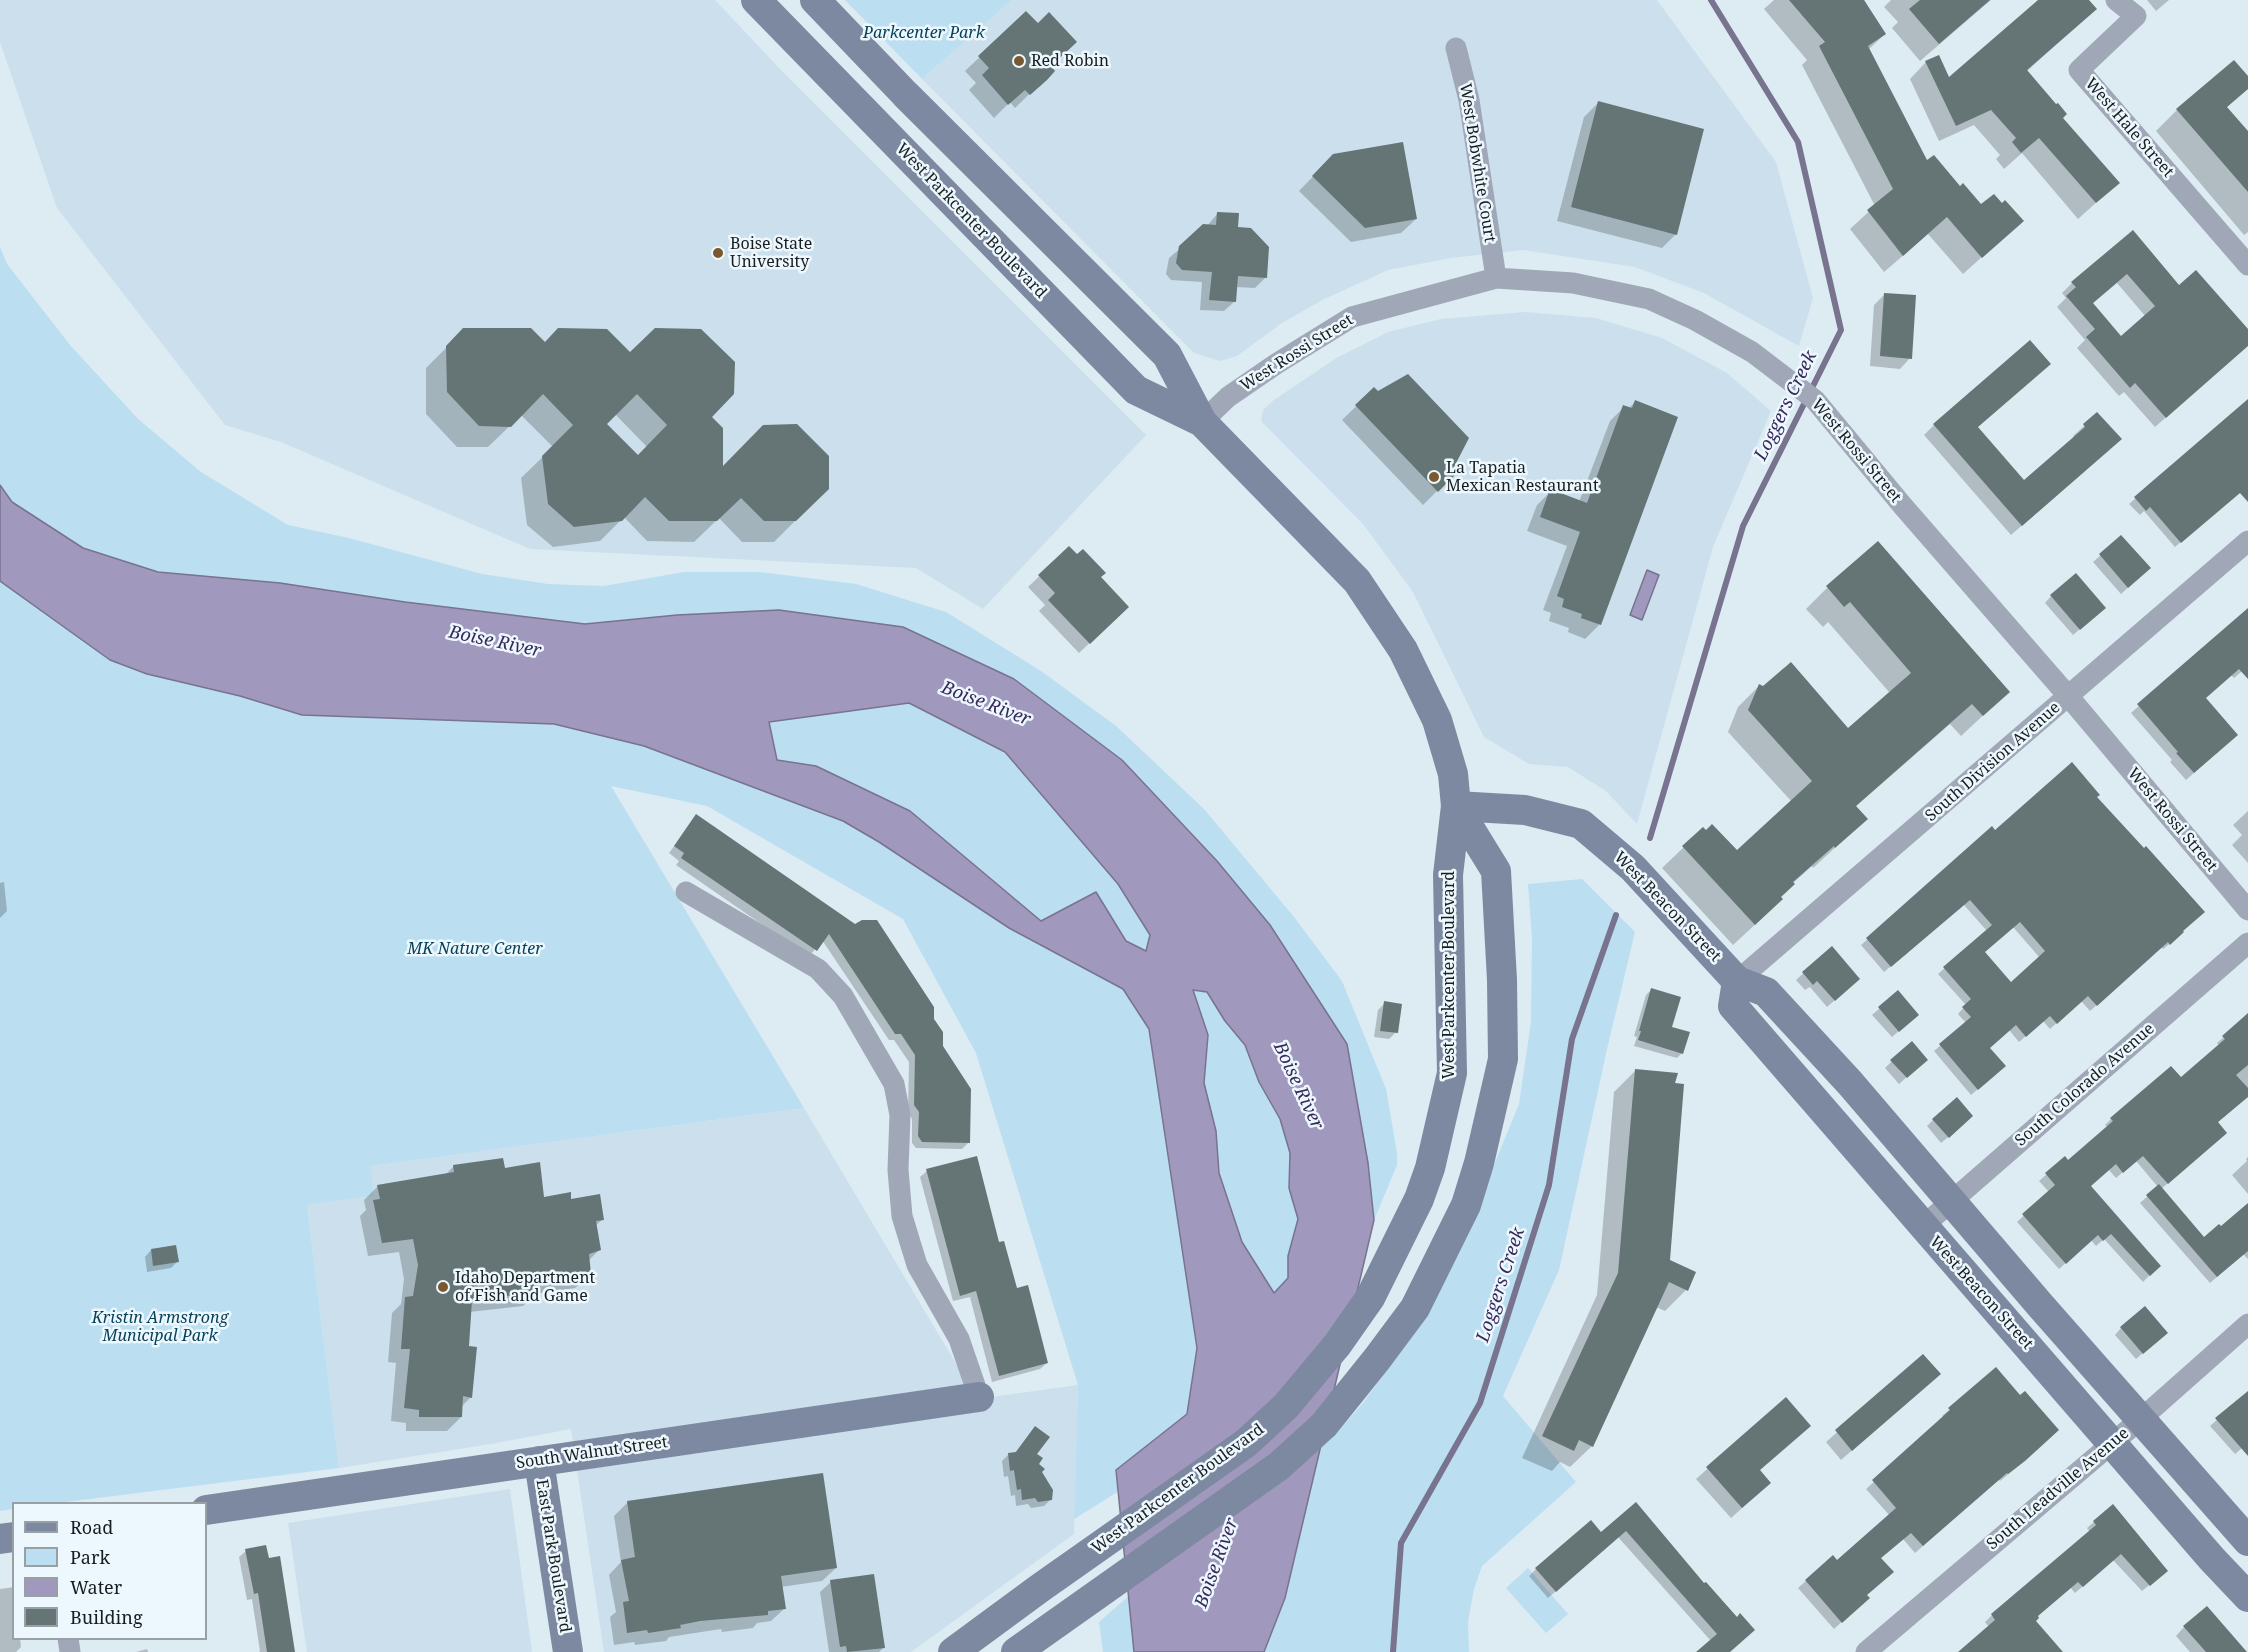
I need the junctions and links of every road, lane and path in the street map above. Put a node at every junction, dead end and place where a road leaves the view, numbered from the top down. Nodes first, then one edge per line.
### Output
1 (756, 0) edge
2 (815, 0) edge
3 (2116, 0) edge
4 (1456, 48) dead end
5 (2248, 265) edge
6 (1496, 278) junction
7 (1202, 422) junction
8 (2248, 541) edge
9 (2069, 697) junction
10 (1456, 806) junction
11 (686, 892) dead end
12 (2248, 910) edge
13 (2248, 943) edge
14 (1737, 981) junction
15 (1952, 1201) junction
16 (1922, 1227) junction
17 (2248, 1324) edge
18 (979, 1397) joint
19 (2142, 1418) junction
20 (2112, 1443) junction
21 (539, 1461) junction
22 (207, 1510) edge
23 (2248, 1541) edge
24 (2248, 1597) edge
25 (568, 1652) edge
26 (953, 1652) edge
27 (1016, 1652) edge
28 (1866, 1652) edge

1 - 7 main road, West Parkcenter Boulevard
2 - 7 main road, West Parkcenter Boulevard
3 - 5 street, West Hale Street
4 - 6 street, West Bobwhite Court
6 - 7 street, West Rossi Street
6 - 9 street, West Rossi Street
7 - 10 main road, West Parkcenter Boulevard
8 - 9 street, South Division Avenue
9 - 12 street, West Rossi Street
9 - 14 street, South Division Avenue
10 - 14 main road, West Beacon Street
10 - 26 main road, West Parkcenter Boulevard
10 - 27 main road, West Parkcenter Boulevard
11 - 18 street
13 - 15 street, South Colorado Avenue
14 - 15 main road, West Beacon Street
14 - 16 main road, West Beacon Street
15 - 16 street, South Colorado Avenue
15 - 19 main road, West Beacon Street
16 - 20 main road, West Beacon Street
17 - 19 street, South Leadville Avenue
18 - 21 main road, South Walnut Street
19 - 20 street, South Leadville Avenue
19 - 23 main road, West Beacon Street
20 - 24 main road, West Beacon Street
20 - 28 street, South Leadville Avenue
21 - 22 main road, South Walnut Street
21 - 25 main road, East Park Boulevard

